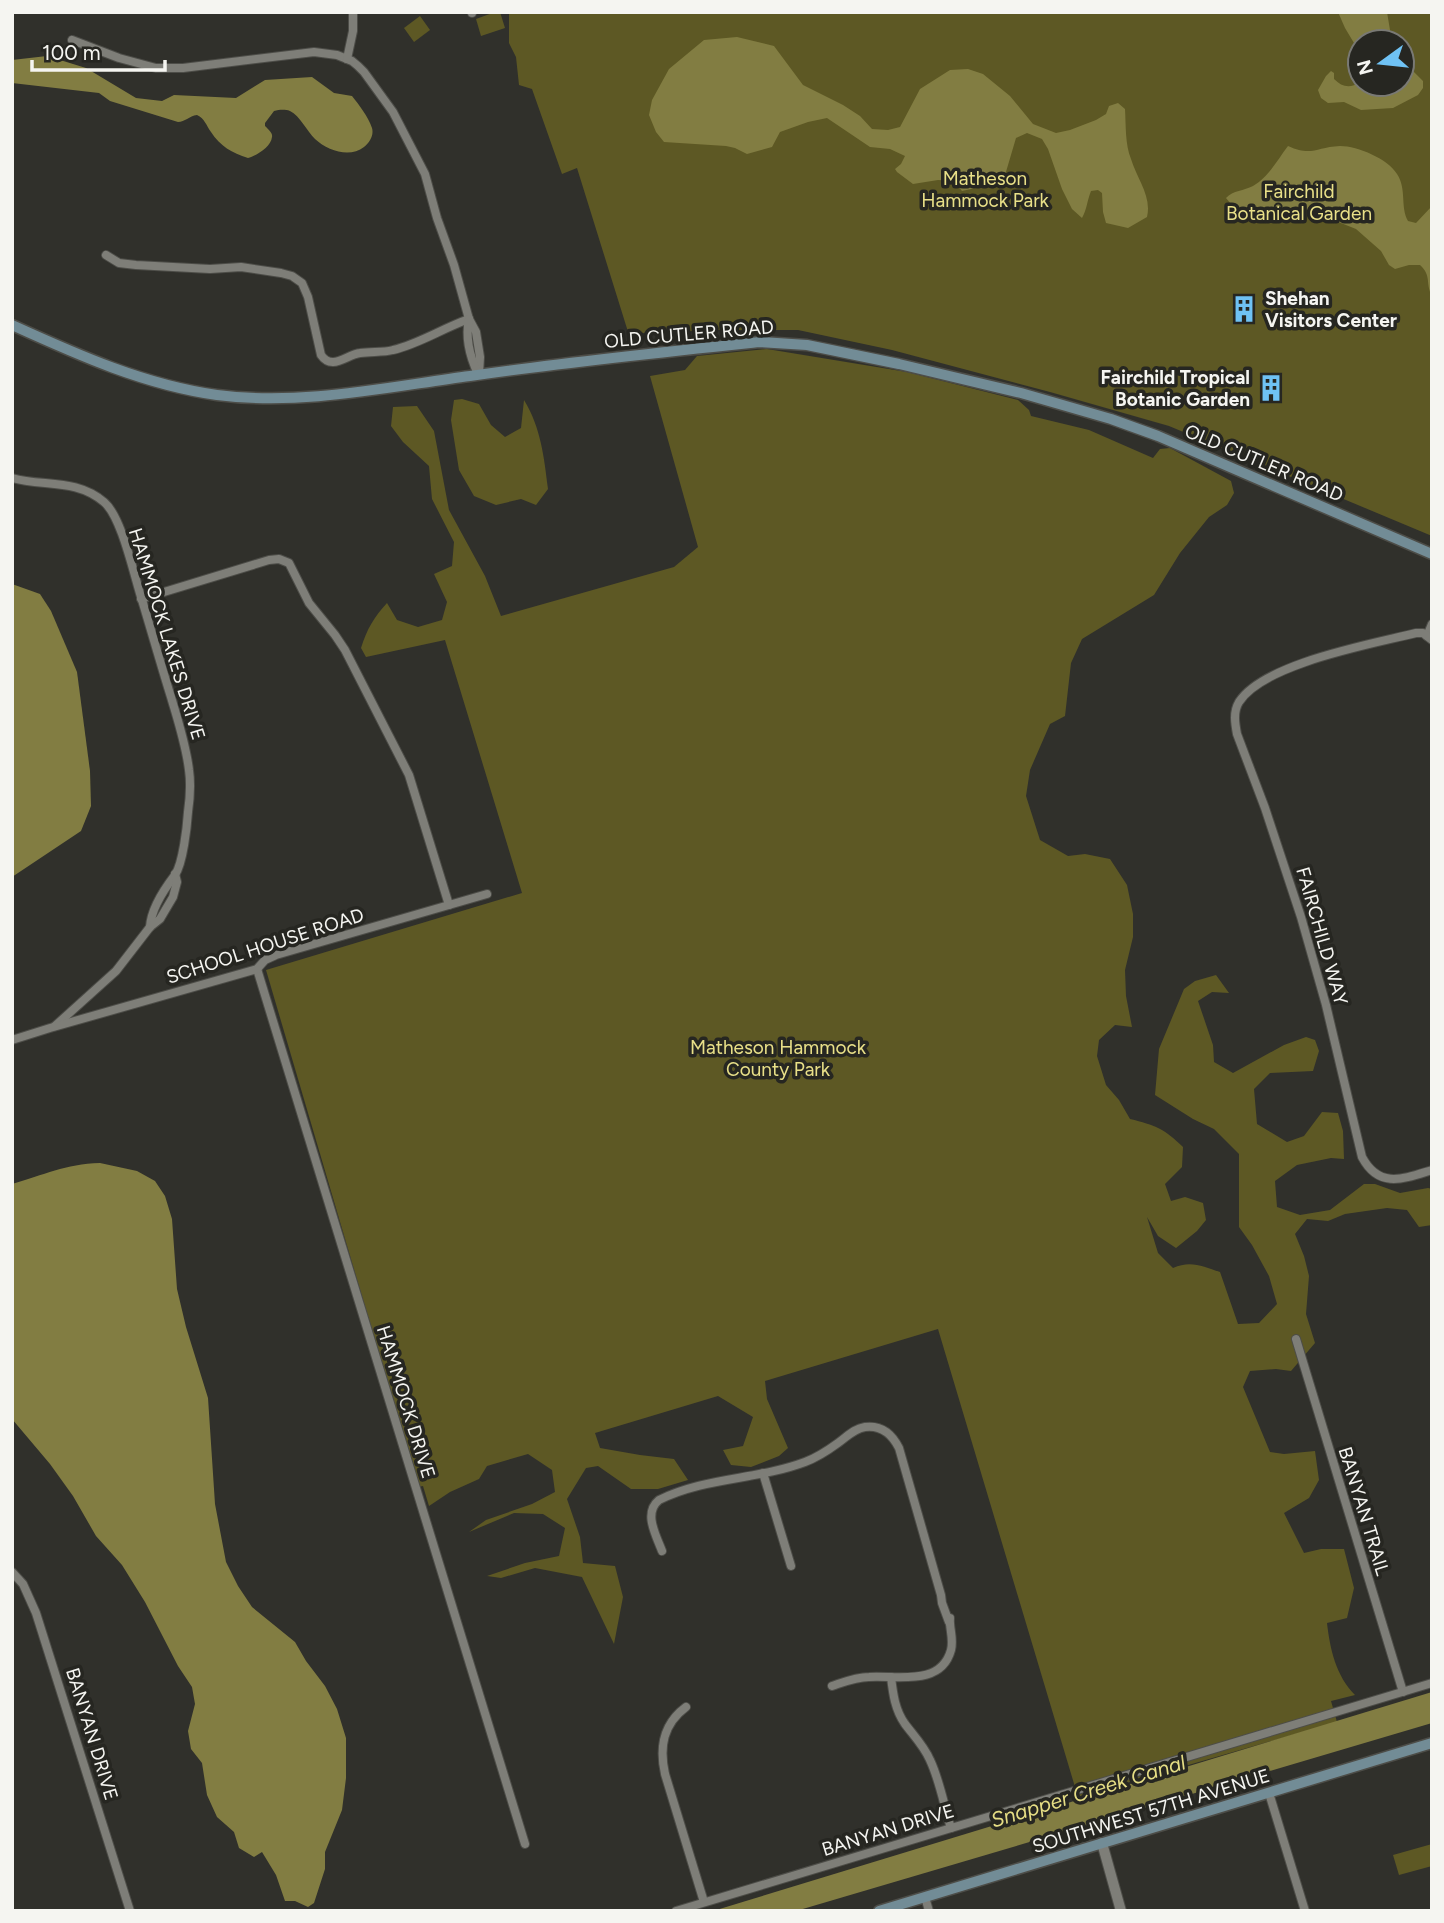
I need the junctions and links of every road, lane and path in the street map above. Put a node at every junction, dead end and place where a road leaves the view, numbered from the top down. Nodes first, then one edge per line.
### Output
1 (353, 12) edge
2 (72, 40) dead end
3 (347, 59) junction
4 (106, 255) dead end
5 (469, 319) junction
6 (12, 325) edge
7 (479, 374) junction
8 (12, 478) edge
9 (1432, 554) edge
10 (141, 599) junction
11 (1432, 624) edge
12 (1429, 638) edge
13 (487, 894) dead end
14 (449, 905) junction
15 (257, 969) junction
16 (55, 1026) junction
17 (12, 1040) edge
18 (1432, 1171) edge
19 (1296, 1339) dead end
20 (764, 1473) junction
21 (662, 1551) dead end
22 (791, 1566) dead end
23 (12, 1572) edge
24 (891, 1677) junction
25 (1432, 1683) edge
26 (832, 1686) dead end
27 (1403, 1692) junction
28 (686, 1707) dead end
29 (1432, 1743) edge
30 (1269, 1793) junction
31 (951, 1828) junction
32 (1102, 1843) junction
33 (525, 1844) dead end
34 (925, 1897) junction
35 (704, 1902) junction
36 (130, 1911) edge
37 (676, 1911) edge
38 (879, 1911) edge
39 (929, 1911) edge
40 (1121, 1911) edge
41 (1305, 1911) edge

1 - 3 street
2 - 3 street
3 - 5 street
4 - 5 street
5 - 7 street
6 - 7 main road, OLD CUTLER ROAD
7 - 9 main road, OLD CUTLER ROAD
8 - 10 street, HAMMOCK LAKES DRIVE
10 - 14 street
10 - 16 street, HAMMOCK LAKES DRIVE
11 - 12 street
12 - 18 street, FAIRCHILD WAY
13 - 14 street, SCHOOL HOUSE ROAD
14 - 15 street, SCHOOL HOUSE ROAD
15 - 16 street, SCHOOL HOUSE ROAD
15 - 33 street, HAMMOCK DRIVE
16 - 17 street, SCHOOL HOUSE ROAD
19 - 27 street, BANYAN TRAIL
20 - 21 street
20 - 22 street
20 - 24 street
23 - 36 street, BANYAN DRIVE
24 - 26 street
24 - 31 street
25 - 27 street, BANYAN DRIVE
27 - 31 street, BANYAN DRIVE
28 - 35 street
29 - 30 main road, SOUTHWEST 57TH AVENUE
30 - 32 main road, SOUTHWEST 57TH AVENUE
30 - 41 street
31 - 35 street, BANYAN DRIVE
32 - 34 main road, SOUTHWEST 57TH AVENUE
32 - 40 street
34 - 38 main road, SOUTHWEST 57TH AVENUE
34 - 39 street
35 - 37 street, BANYAN DRIVE

